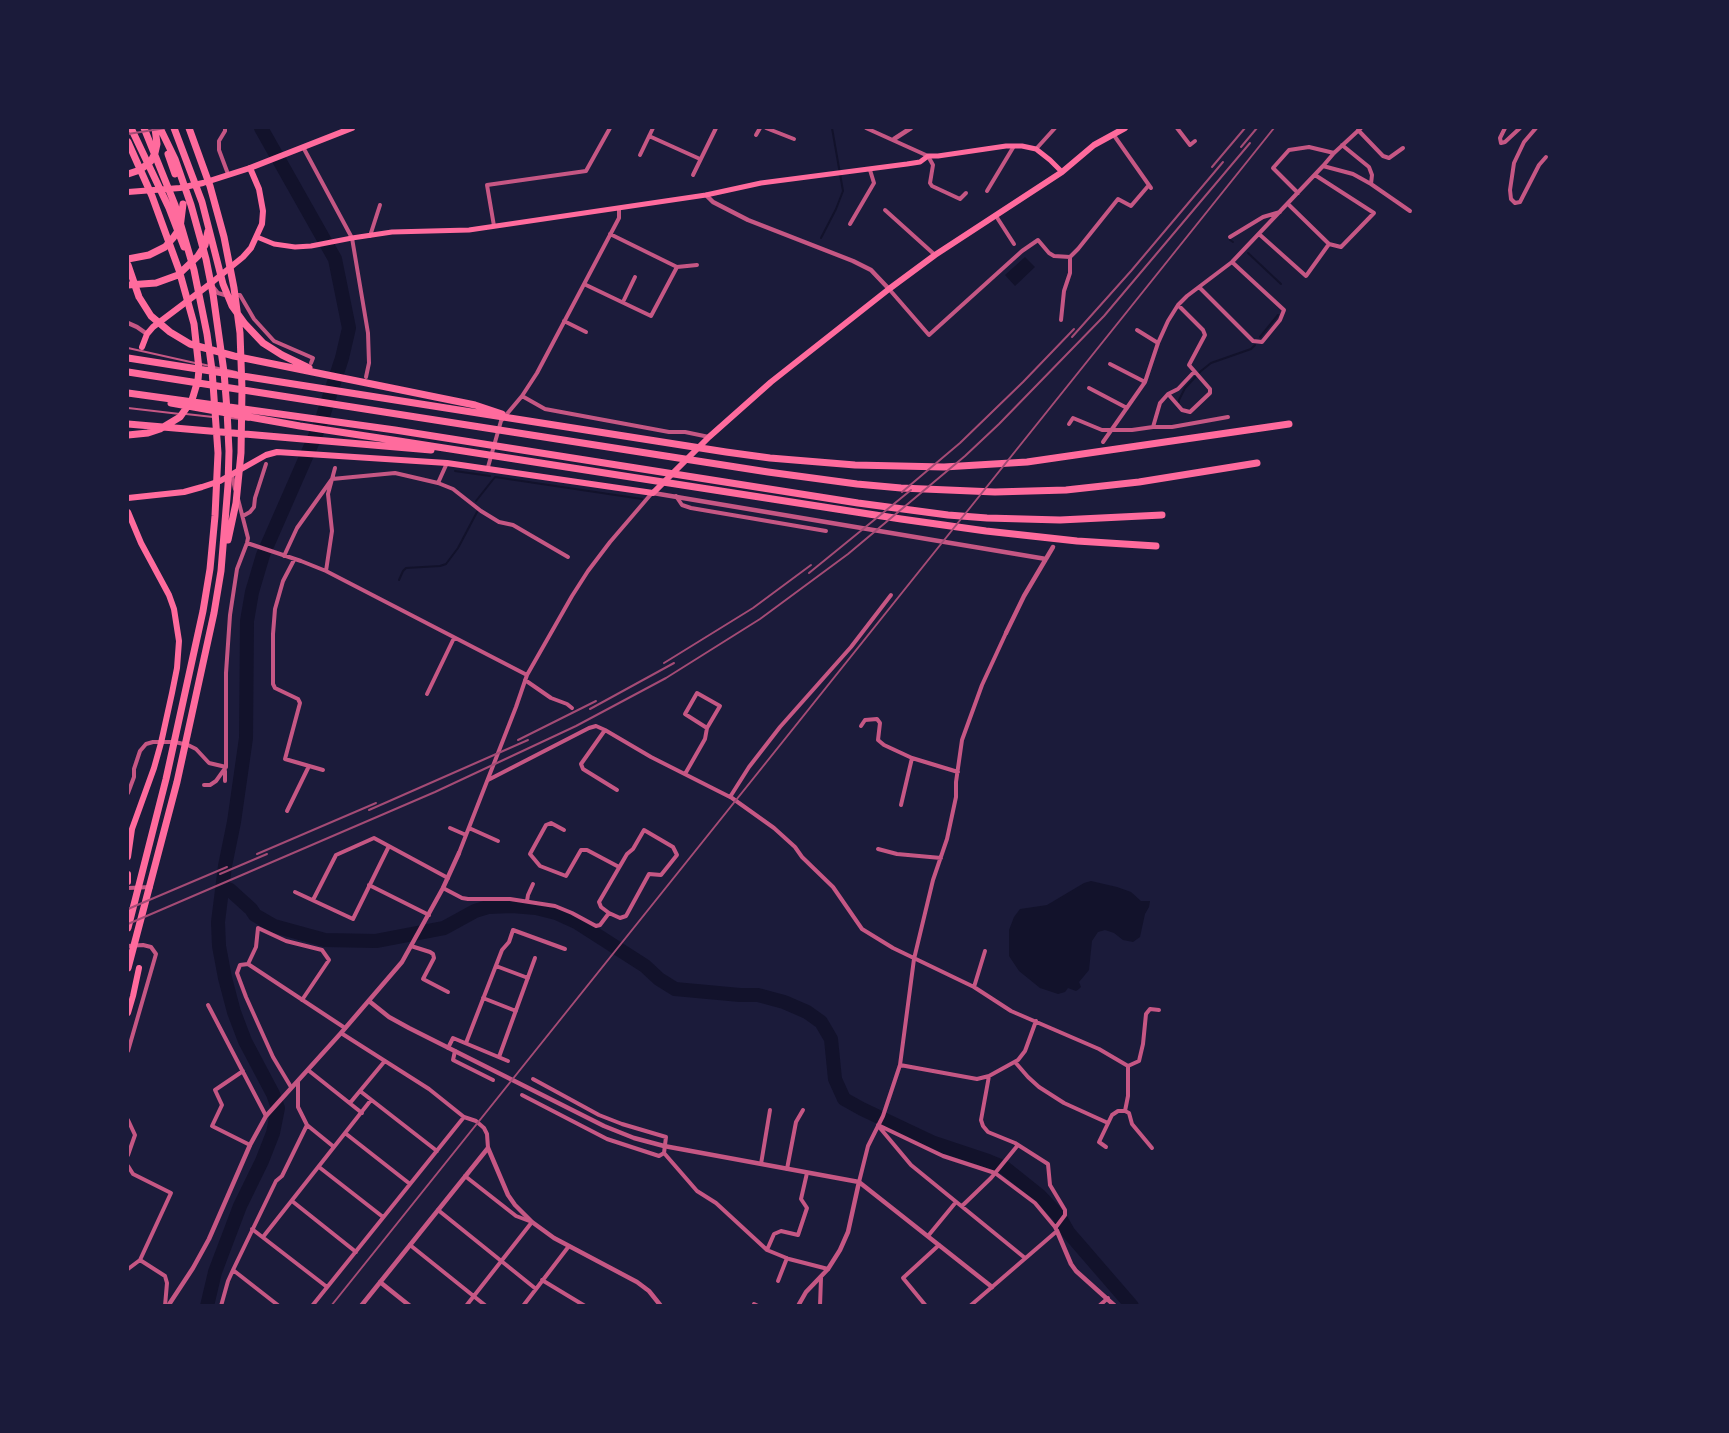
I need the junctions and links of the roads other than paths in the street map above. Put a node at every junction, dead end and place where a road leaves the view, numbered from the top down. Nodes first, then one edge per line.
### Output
1 (131, 128) edge
2 (144, 128) edge
3 (158, 128) edge
4 (174, 128) edge
5 (179, 128) edge
6 (189, 128) edge
7 (225, 128) edge
8 (352, 128) edge
9 (610, 128) edge
10 (653, 128) edge
11 (716, 128) edge
12 (760, 128) edge
13 (766, 128) edge
14 (866, 128) edge
15 (911, 128) edge
16 (1055, 128) edge
17 (1125, 128) edge
18 (1177, 128) edge
19 (1505, 128) edge
20 (1520, 128) edge
21 (1536, 128) edge
22 (1359, 129) edge
23 (1113, 133) junction
24 (756, 135) dead end
25 (649, 136) junction
26 (794, 139) dead end
27 (894, 139) junction
28 (1195, 141) dead end
29 (128, 142) edge
30 (1342, 145) junction
31 (1014, 146) junction
32 (300, 148) junction
33 (1403, 148) dead end
34 (1036, 149) junction
35 (1334, 153) junction
36 (640, 155) dead end
37 (928, 156) junction
38 (1546, 158) dead end
39 (700, 159) junction
40 (193, 164) dead end
41 (1323, 166) junction
42 (250, 168) junction
43 (870, 170) junction
44 (1062, 172) junction
45 (128, 174) edge
46 (175, 174) dead end
47 (229, 175) junction
48 (693, 175) dead end
49 (1315, 175) junction
50 (1371, 184) junction
51 (128, 192) edge
52 (987, 192) dead end
53 (966, 193) dead end
54 (1298, 193) junction
55 (706, 195) junction
56 (204, 199) dead end
57 (183, 204) dead end
58 (1288, 204) junction
59 (380, 205) dead end
60 (619, 207) junction
61 (885, 210) dead end
62 (1410, 211) dead end
63 (1280, 212) junction
64 (996, 216) junction
65 (850, 224) dead end
66 (494, 226) junction
67 (610, 234) junction
68 (1259, 234) junction
69 (370, 236) junction
70 (256, 237) junction
71 (1230, 237) dead end
72 (350, 238) junction
73 (1014, 244) dead end
74 (1329, 244) junction
75 (935, 255) junction
76 (1070, 257) junction
77 (128, 259) edge
78 (1232, 262) junction
79 (697, 265) dead end
80 (128, 266) edge
81 (677, 267) junction
82 (635, 277) dead end
83 (210, 284) junction
84 (584, 284) junction
85 (128, 285) edge
86 (1199, 287) junction
87 (889, 289) junction
88 (201, 301) junction
89 (623, 302) junction
90 (1178, 305) junction
91 (1060, 320) dead end
92 (564, 321) junction
93 (128, 323) edge
94 (1137, 330) dead end
95 (586, 332) dead end
96 (147, 334) junction
97 (1158, 343) junction
98 (142, 347) dead end
99 (128, 348) edge
100 (128, 358) edge
101 (311, 363) dead end
102 (1110, 364) dead end
103 (128, 372) edge
104 (1194, 372) junction
105 (334, 376) junction
106 (366, 377) dead end
107 (1145, 382) junction
108 (291, 384) junction
109 (1089, 388) dead end
110 (128, 394) edge
111 (1168, 394) junction
112 (522, 396) junction
113 (128, 408) edge
114 (1126, 408) junction
115 (1228, 417) dead end
116 (525, 420) junction
117 (279, 423) junction
118 (128, 424) edge
119 (1069, 424) dead end
120 (1288, 424) dead end
121 (1153, 427) junction
122 (1111, 430) junction
123 (128, 433) edge
124 (710, 437) junction
125 (1103, 442) dead end
126 (484, 454) junction
127 (447, 462) junction
128 (1257, 463) dead end
129 (266, 464) dead end
130 (489, 467) junction
131 (335, 468) dead end
132 (232, 475) junction
133 (332, 479) junction
134 (438, 483) junction
135 (653, 493) junction
136 (676, 496) junction
137 (128, 498) edge
138 (128, 512) edge
139 (1162, 515) dead end
140 (243, 516) junction
141 (826, 531) dead end
142 (250, 544) junction
143 (1156, 546) dead end
144 (1053, 547) dead end
145 (282, 556) junction
146 (568, 557) dead end
147 (1046, 559) junction
148 (294, 560) junction
149 (221, 571) junction
150 (326, 571) junction
151 (891, 595) dead end
152 (1006, 633) joint
153 (454, 638) junction
154 (526, 678) junction
155 (427, 694) dead end
156 (572, 708) dead end
157 (861, 726) dead end
158 (707, 728) junction
159 (605, 730) junction
160 (161, 743) junction
161 (188, 744) junction
162 (912, 758) junction
163 (309, 766) junction
164 (226, 767) junction
165 (323, 770) dead end
166 (958, 772) junction
167 (685, 774) junction
168 (488, 780) junction
169 (225, 781) dead end
170 (204, 785) dead end
171 (617, 790) dead end
172 (128, 793) edge
173 (731, 797) junction
174 (901, 805) dead end
175 (287, 811) dead end
176 (450, 828) dead end
177 (469, 828) junction
178 (564, 830) dead end
179 (466, 836) junction
180 (498, 841) dead end
181 (388, 846) junction
182 (878, 849) dead end
183 (459, 853) joint
184 (128, 857) edge
185 (940, 858) junction
186 (619, 867) junction
187 (128, 874) edge
188 (448, 878) junction
189 (128, 882) edge
190 (533, 884) dead end
191 (369, 885) junction
192 (128, 888) edge
193 (443, 888) junction
194 (295, 892) dead end
195 (313, 900) junction
196 (527, 901) junction
197 (609, 913) junction
198 (429, 915) junction
199 (128, 928) edge
200 (413, 944) junction
201 (128, 946) edge
202 (565, 949) dead end
203 (985, 951) dead end
204 (535, 958) dead end
205 (914, 959) junction
206 (248, 964) junction
207 (496, 966) junction
208 (128, 968) edge
209 (139, 968) dead end
210 (528, 978) junction
211 (974, 987) junction
212 (448, 992) dead end
213 (483, 998) junction
214 (302, 1000) junction
215 (369, 1001) junction
216 (208, 1005) dead end
217 (1159, 1010) dead end
218 (516, 1011) junction
219 (128, 1013) edge
220 (1035, 1021) junction
221 (343, 1031) junction
222 (466, 1043) junction
223 (448, 1048) junction
224 (128, 1051) edge
225 (455, 1051) junction
226 (499, 1057) junction
227 (508, 1061) dead end
228 (384, 1062) junction
229 (1015, 1062) junction
230 (900, 1065) junction
231 (1128, 1066) junction
232 (308, 1070) junction
233 (243, 1071) junction
234 (989, 1076) junction
235 (533, 1079) dead end
236 (298, 1080) junction
237 (493, 1080) dead end
238 (289, 1090) junction
239 (360, 1091) junction
240 (522, 1095) dead end
241 (371, 1100) junction
242 (350, 1103) junction
243 (770, 1110) dead end
244 (803, 1110) dead end
245 (1125, 1111) junction
246 (362, 1113) junction
247 (267, 1114) junction
248 (464, 1117) junction
249 (128, 1120) edge
250 (880, 1120) junction
251 (1108, 1123) junction
252 (306, 1125) junction
253 (345, 1133) junction
254 (1018, 1144) junction
255 (250, 1145) junction
256 (664, 1146) junction
257 (334, 1147) junction
258 (1106, 1147) dead end
259 (488, 1148) junction
260 (1152, 1148) dead end
261 (437, 1151) junction
262 (664, 1153) junction
263 (128, 1155) edge
264 (761, 1164) junction
265 (128, 1166) edge
266 (319, 1167) junction
267 (787, 1169) junction
268 (997, 1171) junction
269 (807, 1173) junction
270 (465, 1176) junction
271 (859, 1182) junction
272 (410, 1184) junction
273 (292, 1201) junction
274 (956, 1202) junction
275 (962, 1206) junction
276 (438, 1210) junction
277 (383, 1217) junction
278 (532, 1222) junction
279 (252, 1228) junction
280 (1056, 1229) junction
281 (928, 1236) junction
282 (263, 1237) junction
283 (410, 1245) junction
284 (939, 1245) junction
285 (569, 1246) junction
286 (767, 1250) junction
287 (356, 1252) junction
288 (787, 1258) junction
289 (1025, 1258) junction
290 (140, 1260) junction
291 (501, 1261) junction
292 (128, 1269) edge
293 (233, 1269) junction
294 (828, 1269) junction
295 (821, 1278) junction
296 (542, 1280) junction
297 (778, 1281) dead end
298 (380, 1282) junction
299 (327, 1287) junction
300 (992, 1287) junction
301 (536, 1289) junction
302 (474, 1296) junction
303 (1108, 1298) junction
304 (166, 1305) edge
305 (221, 1305) edge
306 (279, 1305) edge
307 (312, 1305) edge
308 (361, 1305) edge
309 (410, 1305) edge
310 (466, 1305) edge
311 (486, 1305) edge
312 (523, 1305) edge
313 (585, 1305) edge
314 (661, 1305) edge
315 (798, 1305) edge
316 (820, 1305) edge
317 (926, 1305) edge
318 (970, 1305) edge
319 (1099, 1305) edge
320 (1115, 1305) edge

1 - 88 highway
2 - 88 highway
3 - 45 highway
3 - 46 highway
3 - 149 highway
4 - 105 highway
5 - 40 highway
6 - 149 highway
7 - 47 street
8 - 32 main road
9 - 66 street
10 - 25 street
11 - 39 street
12 - 24 street
13 - 26 street
14 - 27 street
15 - 27 street
16 - 34 street
17 - 23 main road
18 - 28 street
19 - 20 street
21 - 38 street
22 - 30 street
22 - 33 street
23 - 44 main road
23 - 76 street
25 - 36 street
25 - 39 street
27 - 37 street
29 - 123 highway
30 - 35 street
30 - 50 street
31 - 34 main road
31 - 37 main road
31 - 52 street
32 - 42 main road
32 - 72 street
34 - 44 main road
35 - 41 street
35 - 54 street
37 - 43 main road
37 - 53 street
39 - 48 street
41 - 49 street
41 - 50 street
42 - 47 main road
42 - 70 main road
43 - 55 main road
43 - 65 street
44 - 64 main road
47 - 51 main road
49 - 54 street
49 - 74 street
50 - 62 street
54 - 58 street
55 - 60 main road
55 - 87 street
56 - 85 highway
57 - 77 highway
58 - 63 street
58 - 74 street
59 - 69 street
60 - 66 main road
60 - 67 street
61 - 75 street
63 - 68 street
63 - 71 street
64 - 73 street
64 - 75 main road
66 - 69 main road
67 - 81 street
67 - 84 street
68 - 74 street
68 - 78 street
69 - 72 main road
70 - 72 main road
70 - 83 main road
72 - 106 street
75 - 87 main road
76 - 87 street
76 - 91 street
78 - 86 street
78 - 86 street
79 - 81 street
80 - 105 highway
81 - 89 street
82 - 89 street
83 - 96 main road
83 - 101 street
84 - 89 street
84 - 92 street
86 - 90 street
87 - 124 main road
88 - 199 highway
90 - 97 street
90 - 104 street
92 - 95 street
92 - 112 street
93 - 96 street
94 - 97 street
96 - 98 main road
97 - 107 street
99 - 108 lane
100 - 108 highway
102 - 107 street
103 - 128 highway
104 - 111 street
104 - 111 street
105 - 116 highway
107 - 114 street
108 - 116 highway
109 - 114 street
110 - 117 highway
110 - 139 highway
111 - 121 street
112 - 124 street
112 - 130 street
113 - 117 lane
114 - 122 street
115 - 121 street
116 - 120 highway
117 - 126 highway
118 - 126 highway
119 - 122 street
121 - 122 street
122 - 125 street
124 - 135 main road
126 - 143 highway
127 - 130 main road
127 - 132 main road
127 - 134 street
129 - 140 street
130 - 135 main road
131 - 133 street
132 - 137 main road
132 - 140 street
133 - 134 street
133 - 145 street
133 - 150 street
134 - 146 street
135 - 136 street
135 - 154 street
136 - 141 street
136 - 147 street
138 - 160 main road
140 - 142 street
142 - 145 street
142 - 164 street
144 - 147 street
145 - 148 street
147 - 152 street
148 - 150 street
148 - 163 street
149 - 208 highway
150 - 153 street
151 - 173 street
152 - 166 street
153 - 154 street
153 - 155 street
154 - 156 street
154 - 168 street
157 - 162 street
158 - 158 street
158 - 167 street
159 - 167 street
159 - 168 street
159 - 171 street
160 - 161 street
160 - 172 street
160 - 184 main road
161 - 164 street
161 - 192 street
162 - 166 street
162 - 174 street
163 - 165 street
163 - 175 street
164 - 169 street
164 - 170 street
166 - 185 street
167 - 173 street
168 - 177 street
173 - 205 street
176 - 179 street
177 - 179 street
177 - 180 street
178 - 186 street
179 - 183 street
181 - 188 street
181 - 191 street
181 - 195 street
182 - 185 street
183 - 188 street
185 - 205 street
186 - 197 street
186 - 197 street
187 - 189 main road
188 - 193 street
190 - 196 street
191 - 195 street
191 - 198 street
193 - 196 street
193 - 198 street
194 - 195 street
196 - 197 street
198 - 200 street
200 - 212 street
200 - 215 street
201 - 224 street
202 - 207 street
203 - 211 street
204 - 210 street
205 - 211 street
205 - 230 street
206 - 214 street
206 - 214 street
206 - 238 street
207 - 210 street
207 - 213 street
209 - 219 main road
210 - 218 street
211 - 220 street
213 - 218 street
213 - 222 street
214 - 221 street
215 - 221 street
215 - 223 street
216 - 233 street
217 - 231 street
218 - 226 street
220 - 229 street
220 - 231 street
221 - 228 street
221 - 232 street
222 - 223 street
222 - 226 street
223 - 225 street
225 - 237 street
225 - 256 street
226 - 227 street
228 - 239 street
228 - 248 street
229 - 234 street
229 - 251 street
230 - 234 street
230 - 250 street
231 - 245 street
232 - 236 street
232 - 242 street
233 - 247 street
233 - 255 street
234 - 254 street
235 - 256 street
236 - 238 street
236 - 252 street
238 - 247 street
239 - 241 street
239 - 242 street
240 - 262 street
241 - 246 street
241 - 261 street
242 - 246 street
243 - 264 street
244 - 267 street
245 - 251 street
245 - 260 street
246 - 253 street
247 - 255 street
248 - 259 street
248 - 261 street
249 - 263 street
250 - 268 street
250 - 271 street
250 - 274 street
251 - 258 street
252 - 257 street
252 - 279 street
253 - 257 street
253 - 272 street
254 - 268 street
254 - 280 street
255 - 304 street
256 - 262 street
256 - 264 street
257 - 266 street
259 - 270 street
259 - 278 street
261 - 272 street
262 - 286 street
264 - 267 street
265 - 290 street
266 - 273 street
266 - 277 street
267 - 269 street
268 - 275 street
268 - 280 street
269 - 271 street
269 - 286 street
270 - 276 street
270 - 278 street
271 - 281 street
271 - 294 street
272 - 277 street
273 - 282 street
273 - 287 street
274 - 275 street
274 - 281 street
275 - 289 street
276 - 283 street
276 - 291 street
277 - 287 street
278 - 285 street
278 - 291 street
279 - 282 street
279 - 293 street
280 - 289 street
280 - 303 street
281 - 284 street
282 - 299 street
283 - 298 street
283 - 302 street
284 - 300 street
284 - 317 street
285 - 296 street
285 - 314 street
286 - 288 street
287 - 299 street
288 - 294 street
288 - 297 street
289 - 300 street
290 - 292 street
290 - 304 street
291 - 301 street
291 - 302 street
293 - 305 street
293 - 306 street
294 - 295 street
295 - 315 street
295 - 316 street
296 - 301 street
296 - 313 street
298 - 308 street
298 - 309 street
299 - 307 street
300 - 318 street
301 - 312 street
302 - 310 street
302 - 311 street
303 - 319 street
303 - 320 street

